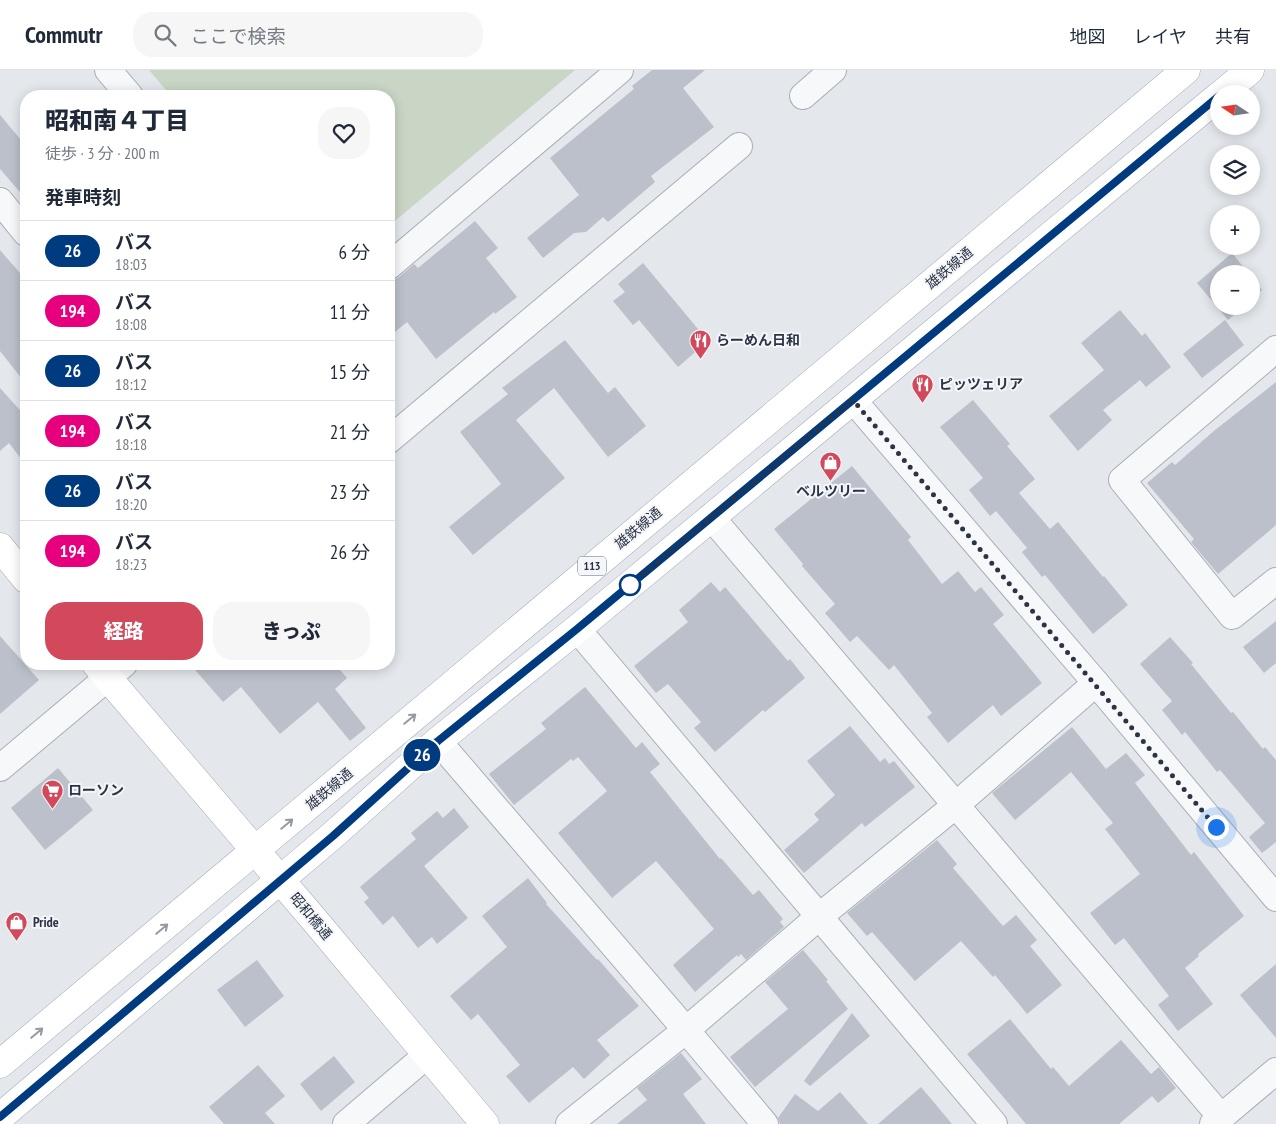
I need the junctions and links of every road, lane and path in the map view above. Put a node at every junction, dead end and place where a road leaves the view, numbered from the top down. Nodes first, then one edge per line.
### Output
1 (108, 70) edge
2 (620, 70) edge
3 (833, 70) edge
4 (1186, 70) edge
5 (1250, 70) edge
6 (1232, 85) edge
7 (125, 90) edge
8 (803, 96) dead end
9 (1210, 103) edge
10 (739, 146) dead end
11 (0, 201) edge
12 (20, 226) edge
13 (395, 261) edge
14 (1276, 349) edge
15 (853, 400) junction
16 (395, 435) edge
17 (711, 517) junction
18 (0, 547) edge
19 (20, 572) edge
20 (1276, 581) edge
21 (577, 629) junction
22 (107, 670) edge
23 (111, 670) edge
24 (1096, 683) junction
25 (438, 741) junction
26 (0, 768) edge
27 (956, 805) junction
28 (255, 851) junction
29 (280, 880) junction
30 (1276, 898) edge
31 (820, 916) junction
32 (686, 1030) junction
33 (427, 1055) junction
34 (0, 1064) edge
35 (1276, 1070) edge
36 (0, 1117) edge
37 (1217, 1121) edge
38 (346, 1124) edge
39 (485, 1124) edge
40 (569, 1124) edge
41 (765, 1124) edge
42 (994, 1124) edge

1 - 7 street
2 - 13 street
3 - 8 street
28 -> 4 main road, 雄鉄線通 / 113
5 - 6 main road
9 - 15 main road
10 - 16 street
11 - 12 street
14 - 20 street
15 - 17 main road
15 - 24 street
17 - 21 main road
17 - 27 street
18 - 19 main road
21 - 25 main road
21 - 31 street
22 - 26 street
23 - 28 main road, 昭和橋通
24 - 27 street
24 - 30 street
25 - 29 main road
25 - 32 street
27 - 31 street
27 - 37 street
28 - 29 main road, 昭和橋通
34 -> 28 main road, 雄鉄線通 / 113
29 - 33 main road, 昭和橋通
29 - 36 main road
31 - 32 street
31 - 42 street
32 - 40 street
32 - 41 street
33 - 38 street
33 - 39 main road, 昭和橋通
35 - 37 street

